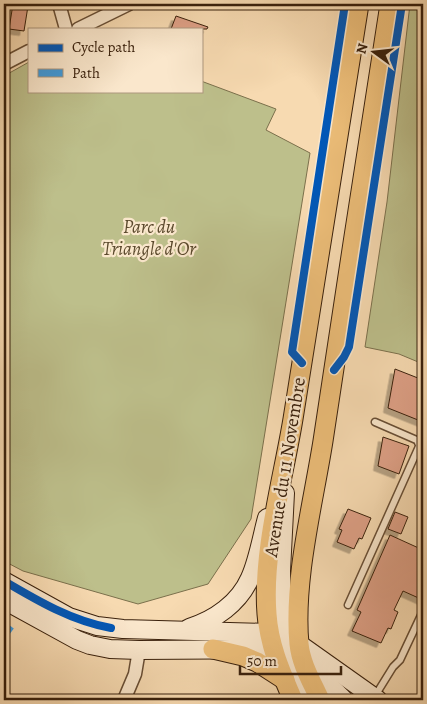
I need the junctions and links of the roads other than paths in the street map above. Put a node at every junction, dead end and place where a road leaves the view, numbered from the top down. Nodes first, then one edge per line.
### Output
1 (59, 4) edge
2 (129, 4) edge
3 (359, 4) edge
4 (390, 4) edge
5 (66, 28) edge
6 (80, 28) edge
7 (28, 52) edge
8 (4, 64) edge
9 (375, 422) dead end
10 (422, 442) edge
11 (286, 452) junction
12 (4, 581) edge
13 (4, 600) edge
14 (348, 605) dead end
15 (22, 610) junction
16 (423, 611) edge
17 (96, 626) junction
18 (184, 630) junction
19 (139, 650) junction
20 (213, 650) junction
21 (285, 653) junction
22 (375, 699) edge
23 (124, 700) edge
24 (293, 700) edge
25 (308, 700) edge
26 (320, 700) edge
27 (344, 700) edge

1 - 5 street
2 - 6 street
3 - 11 main road, Avenue du 11 Novembre
4 - 21 main road, Avenue du 11 Novembre
7 - 8 street
9 - 10 lane
10 - 14 lane
11 - 18 street
11 - 21 main road, Avenue du 11 Novembre
12 - 17 street
13 - 15 street
15 - 17 lane
15 - 19 street
16 - 22 lane
17 - 18 street
18 - 21 street
19 - 20 street
19 - 23 street
20 - 21 street
20 - 21 main road
21 - 22 street
21 - 24 main road
21 - 25 street
21 - 26 main road
21 - 27 street

